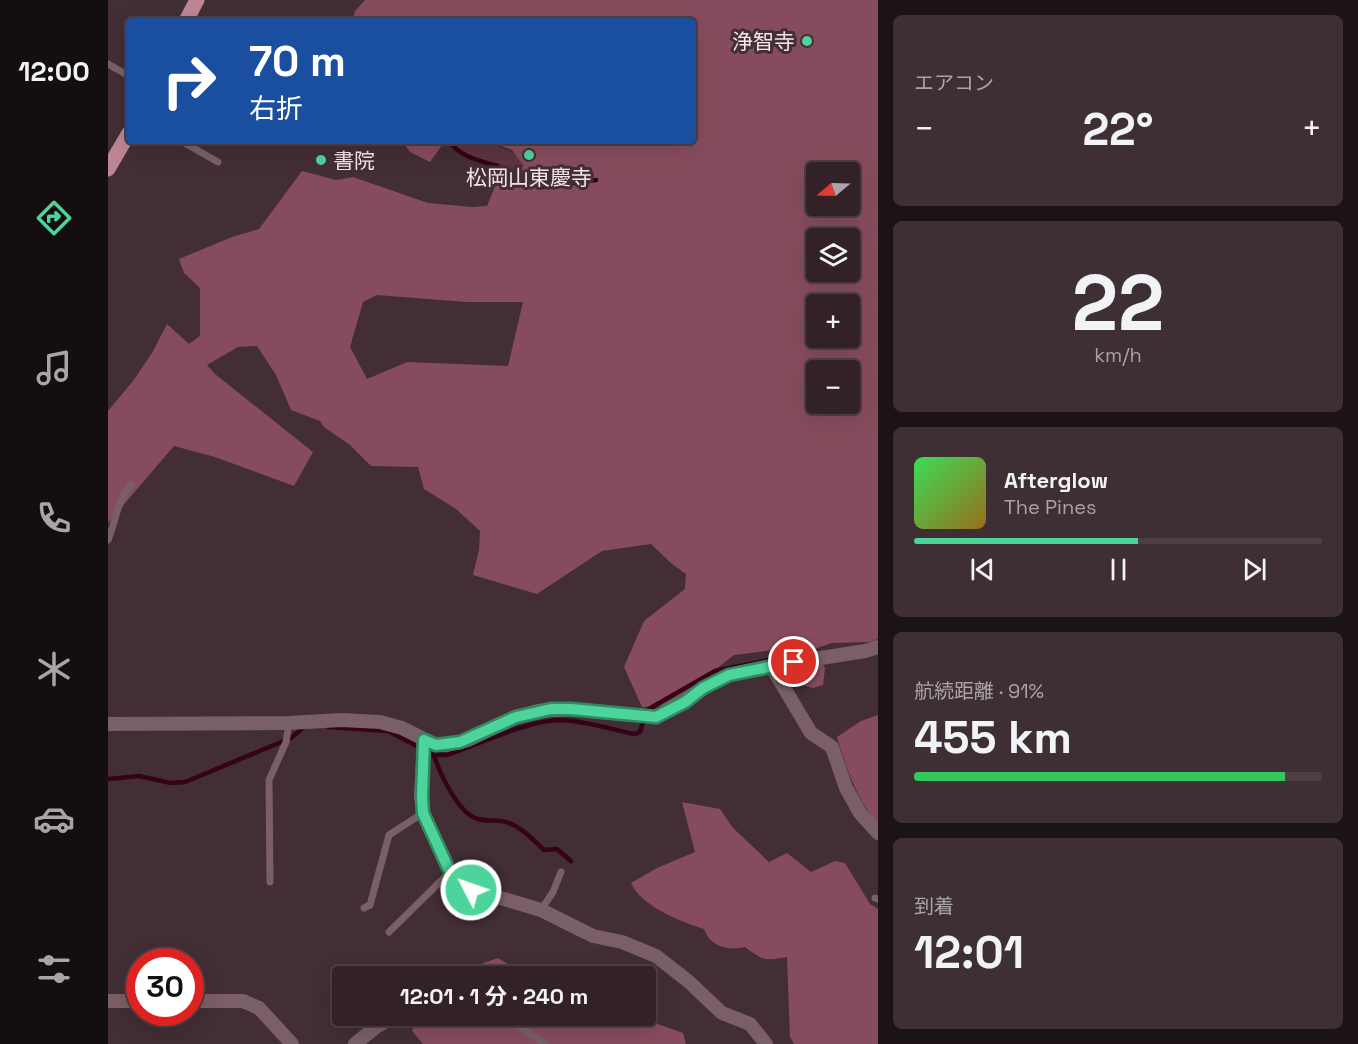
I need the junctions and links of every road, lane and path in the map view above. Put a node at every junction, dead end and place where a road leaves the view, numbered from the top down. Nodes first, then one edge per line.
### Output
1 (197, 0) edge
2 (188, 18) edge
3 (108, 64) edge
4 (126, 74) edge
5 (126, 138) edge
6 (186, 144) edge
7 (218, 162) dead end
8 (108, 169) edge
9 (131, 485) dead end
10 (108, 540) edge
11 (878, 647) edge
12 (771, 666) junction
13 (289, 723) junction
14 (108, 724) edge
15 (424, 740) junction
16 (423, 813) junction
17 (878, 833) edge
18 (450, 872) junction
19 (561, 873) dead end
20 (270, 882) dead end
21 (364, 908) dead end
22 (541, 910) junction
23 (389, 932) dead end
24 (126, 1001) edge
25 (204, 1001) edge
26 (108, 1002) edge
27 (378, 1026) edge
28 (518, 1026) edge
29 (292, 1044) edge
30 (355, 1044) edge
31 (545, 1044) edge
32 (766, 1044) edge

1 - 2 main road
3 - 4 lane
5 - 8 main road
6 - 7 lane
9 - 10 lane
11 - 12 street
12 - 15 street
12 - 17 street
13 - 14 street
13 - 15 street
13 - 20 lane
15 - 16 street
16 - 18 street
16 - 21 lane
18 - 22 street
18 - 23 lane
19 - 22 lane
22 - 32 street
24 - 26 street
25 - 29 street
27 - 30 street
28 - 31 lane

